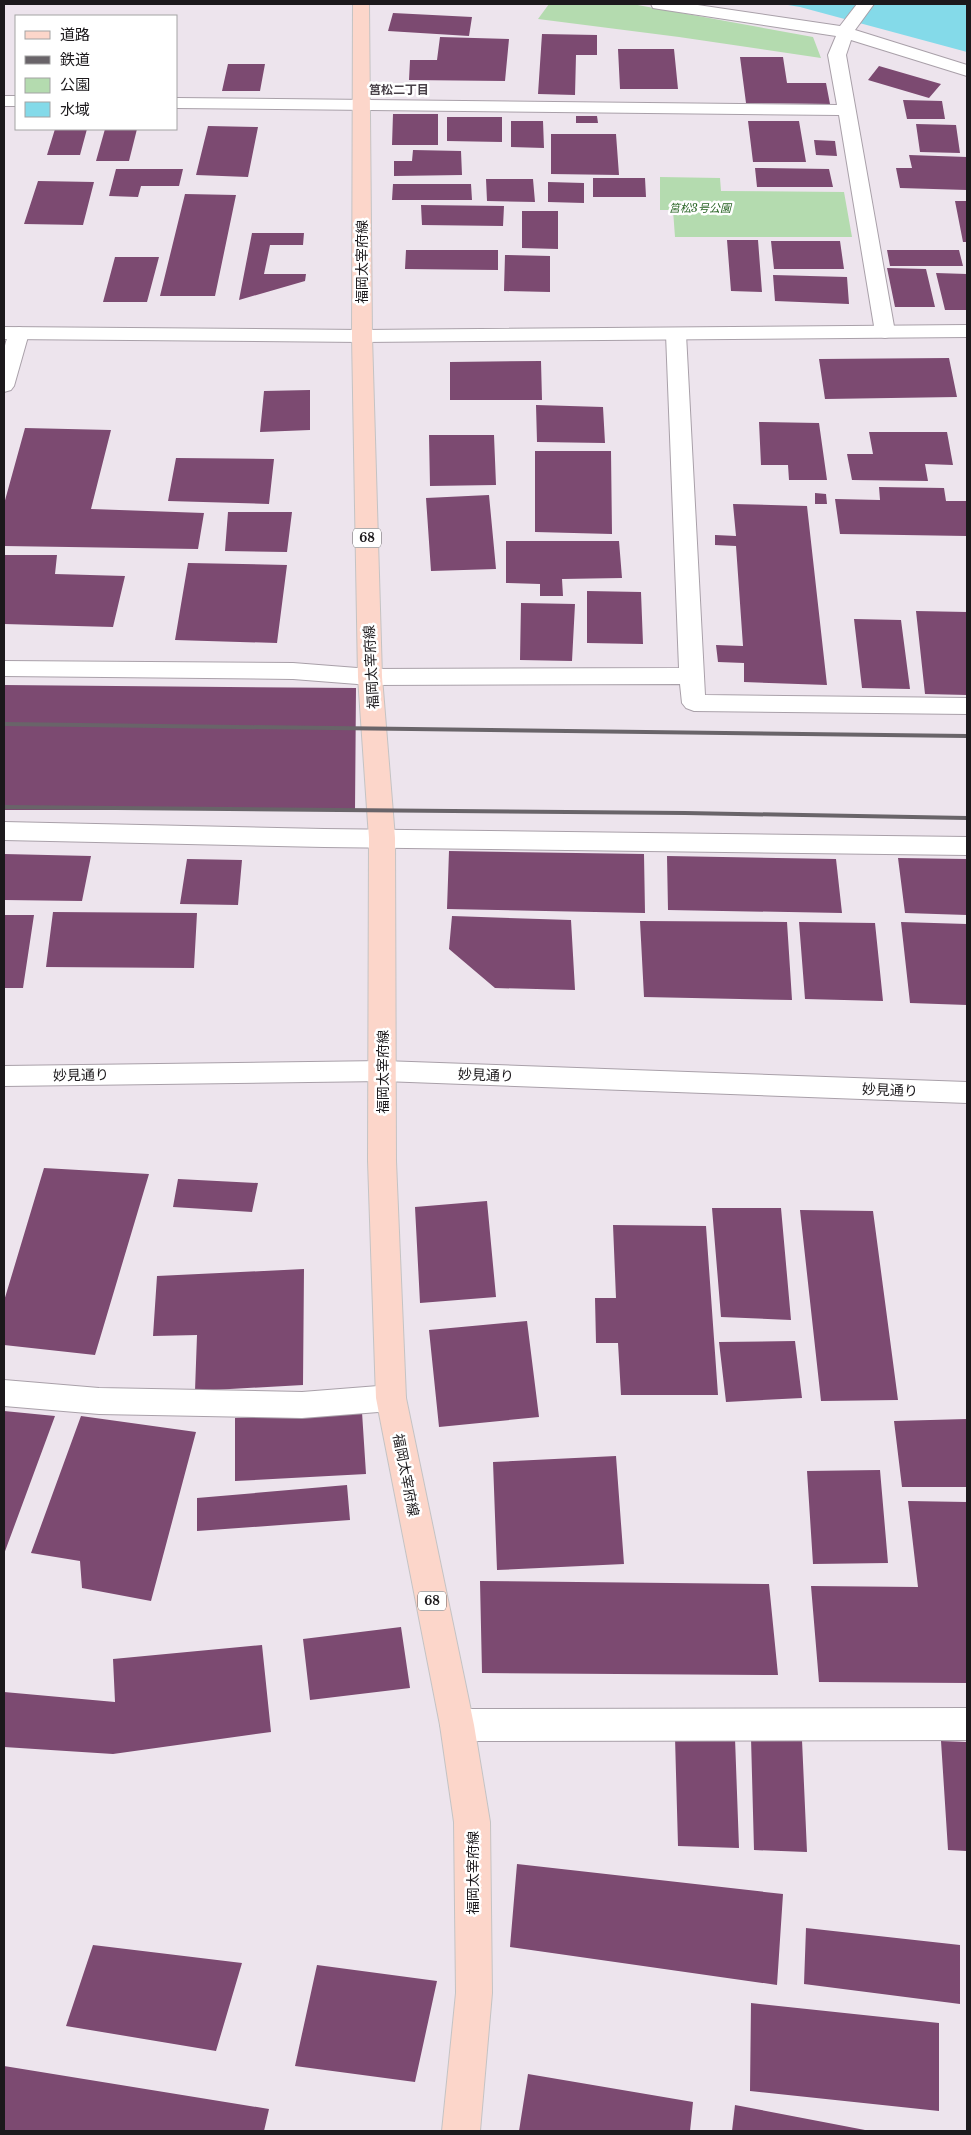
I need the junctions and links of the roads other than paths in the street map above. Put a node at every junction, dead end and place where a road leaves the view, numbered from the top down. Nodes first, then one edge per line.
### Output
1 (361, 4) edge
2 (660, 4) edge
3 (866, 4) edge
4 (846, 30) junction
5 (967, 70) edge
6 (178, 103) edge
7 (362, 104) junction
8 (847, 110) junction
9 (967, 331) edge
10 (885, 332) junction
11 (11, 333) edge
12 (676, 334) junction
13 (362, 336) junction
14 (4, 386) edge
15 (4, 669) edge
16 (691, 676) junction
17 (370, 677) junction
18 (967, 706) edge
19 (4, 832) edge
20 (382, 838) junction
21 (967, 846) edge
22 (383, 1071) junction
23 (4, 1076) edge
24 (967, 1093) edge
25 (4, 1393) edge
26 (391, 1398) junction
27 (967, 1724) edge
28 (457, 1725) junction
29 (461, 2131) edge

1 - 7 main road, 福岡太宰府線 / 68
2 - 4 street
3 - 4 street
4 - 5 street
4 - 8 street
6 - 7 street
7 - 8 street
7 - 13 main road, 福岡太宰府線 / 68
8 - 10 street
9 - 10 street
10 - 12 street
11 - 13 street
11 - 14 street
12 - 13 street
12 - 16 street
13 - 17 main road, 福岡太宰府線 / 68
15 - 17 street
16 - 17 street
16 - 18 street
17 - 20 main road, 福岡太宰府線 / 68
19 - 20 street
20 - 21 street
20 - 22 main road, 福岡太宰府線 / 68
22 - 23 street, 妙見通り
22 - 24 street, 妙見通り
22 - 26 main road, 福岡太宰府線 / 68
25 - 26 street
26 - 28 main road, 福岡太宰府線 / 68
27 - 28 street
28 - 29 main road, 福岡太宰府線 / 68

